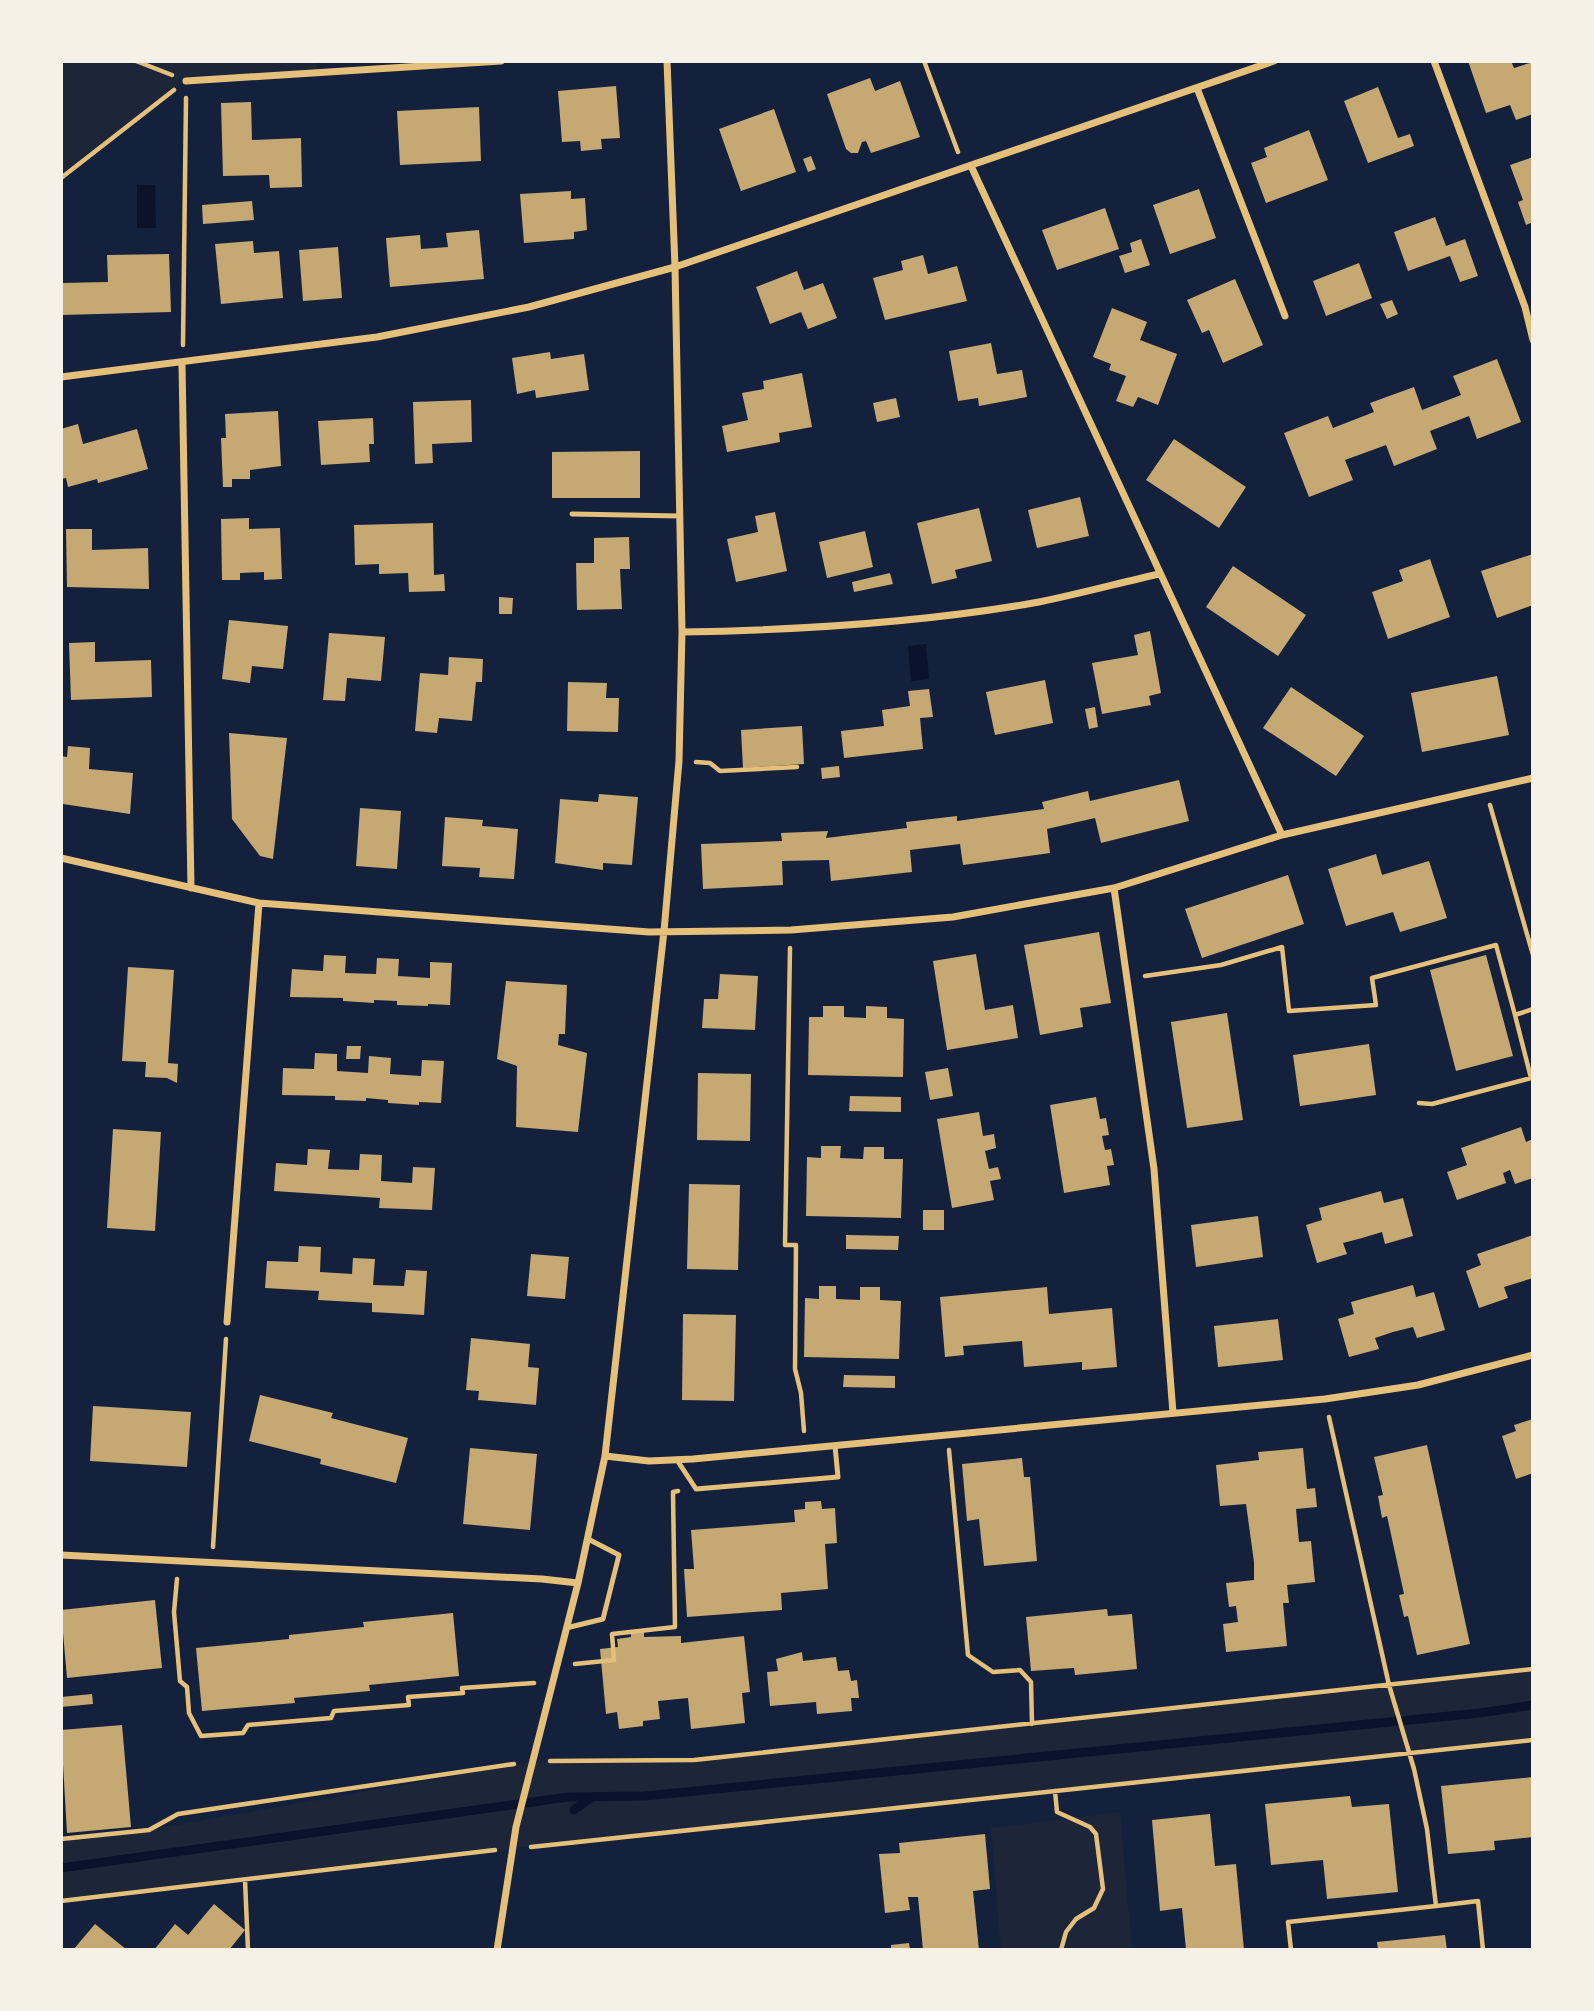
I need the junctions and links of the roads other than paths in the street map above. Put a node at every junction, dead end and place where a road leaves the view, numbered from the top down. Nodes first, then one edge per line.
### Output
1 (501, 61) edge
2 (667, 61) edge
3 (1274, 61) edge
4 (1434, 61) edge
5 (186, 81) road end
6 (1197, 88) junction
7 (967, 167) junction
8 (675, 267) junction
9 (1285, 316) dead end
10 (1533, 340) edge
11 (182, 363) junction
12 (61, 377) edge
13 (572, 514) dead end
14 (680, 516) junction
15 (1159, 574) junction
16 (682, 632) junction
17 (1533, 778) edge
18 (1282, 835) junction
19 (61, 858) edge
20 (191, 888) junction
21 (1114, 888) junction
22 (259, 903) junction
23 (664, 931) junction
24 (228, 1322) road end
25 (1533, 1355) edge
26 (1173, 1412) junction
27 (835, 1446) junction
28 (605, 1455) junction
29 (677, 1460) junction
30 (588, 1539) junction
31 (61, 1555) edge
32 (578, 1583) junction
33 (566, 1628) junction
34 (497, 1950) edge

1 - 5 street
2 - 8 street
3 - 6 street
4 - 10 street
6 - 7 street
6 - 9 street
7 - 8 street
7 - 15 street
8 - 11 street
8 - 14 street
11 - 12 street
11 - 20 street
13 - 14 lane
14 - 16 street
15 - 16 street
15 - 18 street
16 - 23 street
17 - 18 street
18 - 21 street
19 - 20 street
20 - 22 street
21 - 23 street
21 - 26 street
22 - 23 street
22 - 24 street
23 - 28 street
25 - 26 street
26 - 27 street
27 - 29 street
27 - 29 lane
28 - 29 street
28 - 30 street
30 - 32 street
30 - 33 lane
31 - 32 street
32 - 33 street
33 - 34 street

